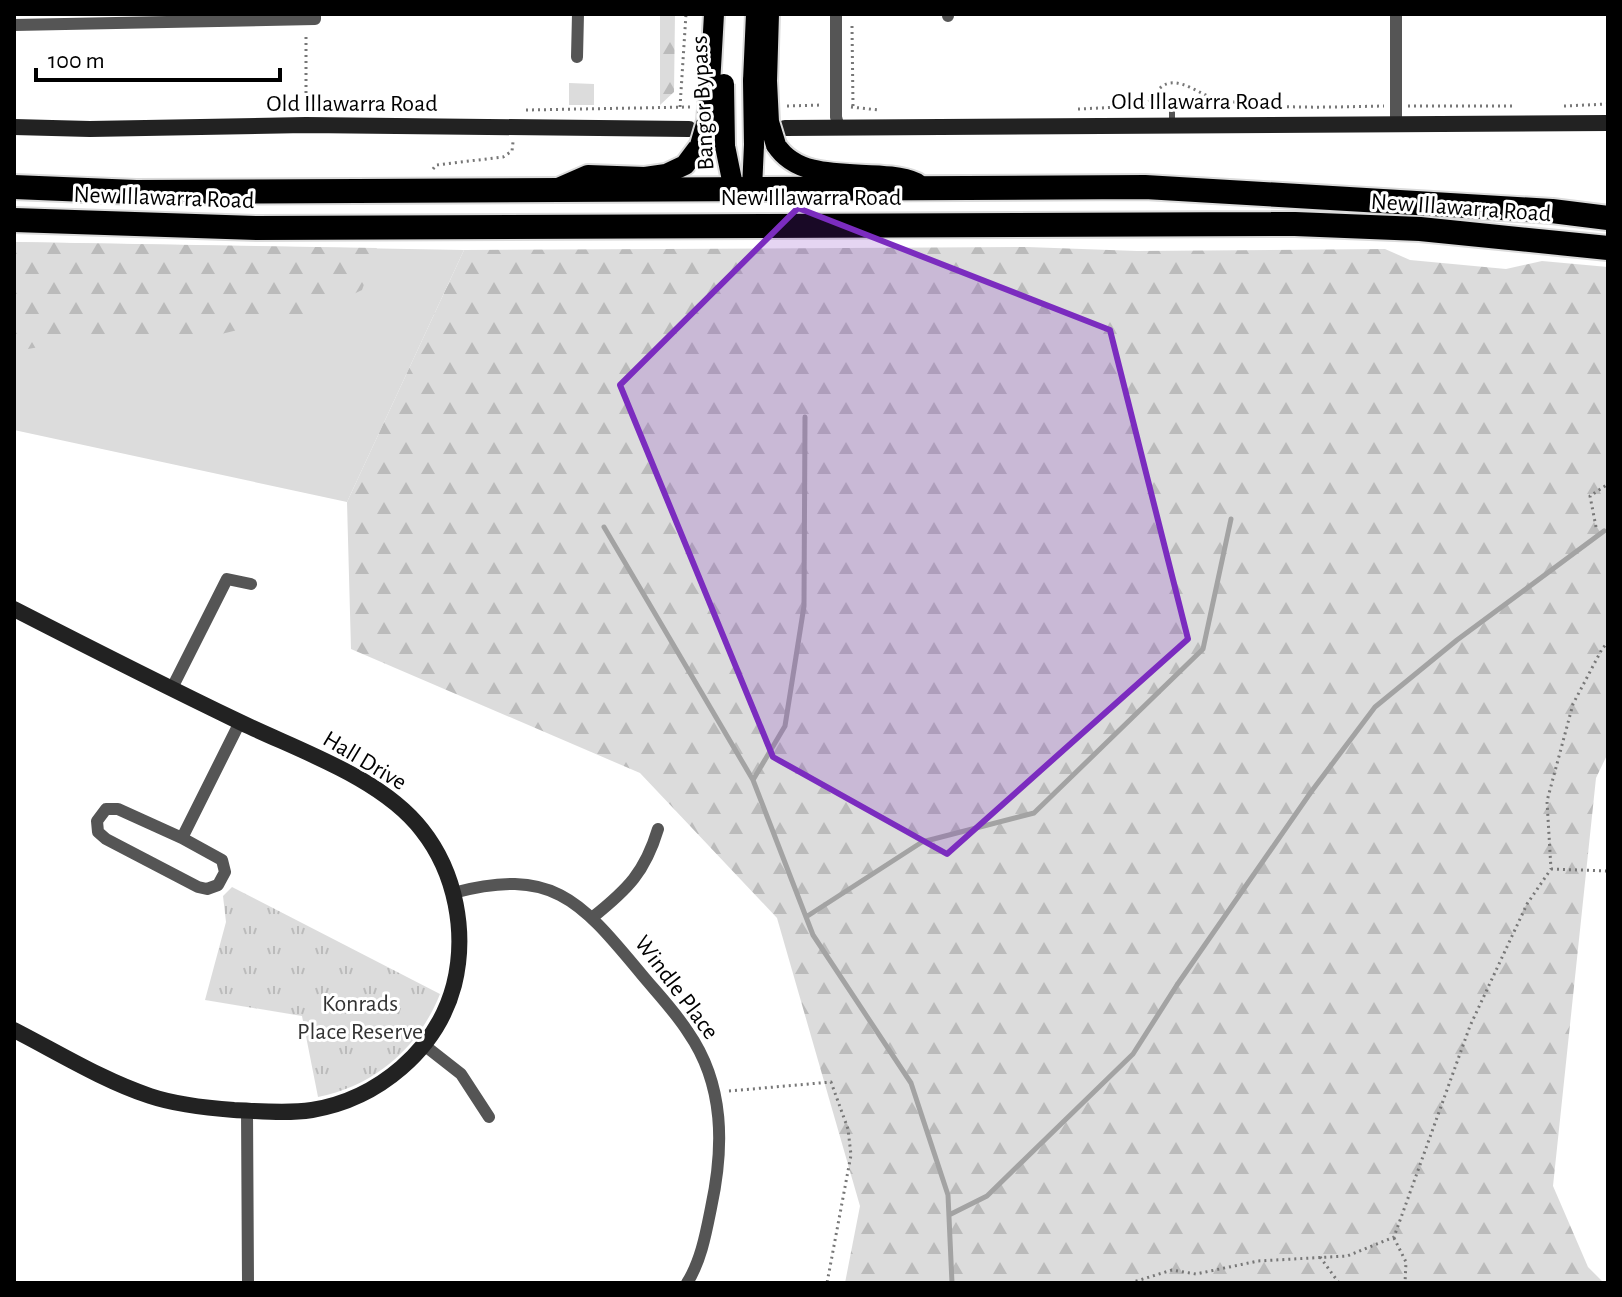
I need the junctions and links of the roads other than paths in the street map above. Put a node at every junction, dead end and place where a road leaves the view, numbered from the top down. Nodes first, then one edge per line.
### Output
1 (578, 14) edge
2 (714, 14) edge
3 (725, 14) edge
4 (756, 14) edge
5 (769, 14) edge
6 (836, 14) edge
7 (1396, 14) edge
8 (312, 17) edge
9 (14, 25) edge
10 (577, 57) dead end
11 (760, 81) junction
12 (717, 84) junction
13 (1172, 103) dead end
14 (1608, 123) edge
15 (1396, 124) junction
16 (1172, 125) junction
17 (14, 127) edge
18 (839, 128) junction
19 (695, 137) junction
20 (781, 137) junction
21 (14, 187) edge
22 (928, 188) junction
23 (556, 189) junction
24 (743, 189) junction
25 (1608, 218) edge
26 (14, 220) edge
27 (748, 226) junction
28 (1608, 248) edge
29 (251, 584) dead end
30 (14, 609) edge
31 (172, 688) junction
32 (240, 722) junction
33 (658, 829) dead end
34 (182, 838) junction
35 (453, 893) junction
36 (593, 917) junction
37 (14, 1030) edge
38 (424, 1045) junction
39 (247, 1110) junction
40 (489, 1117) dead end
41 (248, 1283) edge
42 (687, 1283) edge

1 - 10 street
2 - 12 main road
3 - 12 main road, Bangor Bypass
4 - 11 main road, Bangor Bypass
5 - 11 main road
6 - 18 street
7 - 15 street
8 - 9 street
11 - 20 main road, bridge
11 - 24 main road, Bangor Bypass, bridge
12 - 19 main road, bridge
12 - 24 main road, Bangor Bypass, bridge
13 - 16 lane
14 - 15 street, Old Illawarra Road
15 - 16 street, Old Illawarra Road
16 - 18 street, Old Illawarra Road
17 - 19 street, Old Illawarra Road
18 - 20 street, Old Illawarra Road
19 - 23 main road
20 - 22 main road
21 - 23 highway, New Illawarra Road
22 - 24 highway, New Illawarra Road
22 - 25 highway, New Illawarra Road
23 - 24 highway, New Illawarra Road
24 - 27 highway
26 - 27 highway, New Illawarra Road
27 - 28 highway, New Illawarra Road
29 - 31 street
30 - 31 street, Hall Drive
31 - 32 street, Hall Drive
32 - 34 street
32 - 35 street, Hall Drive
33 - 36 street
34 - 34 street
35 - 36 street, Windle Place
35 - 38 street, Hall Drive
36 - 42 street, Windle Place
37 - 39 street, Hall Drive
38 - 39 street, Hall Drive
38 - 40 street
39 - 41 street

